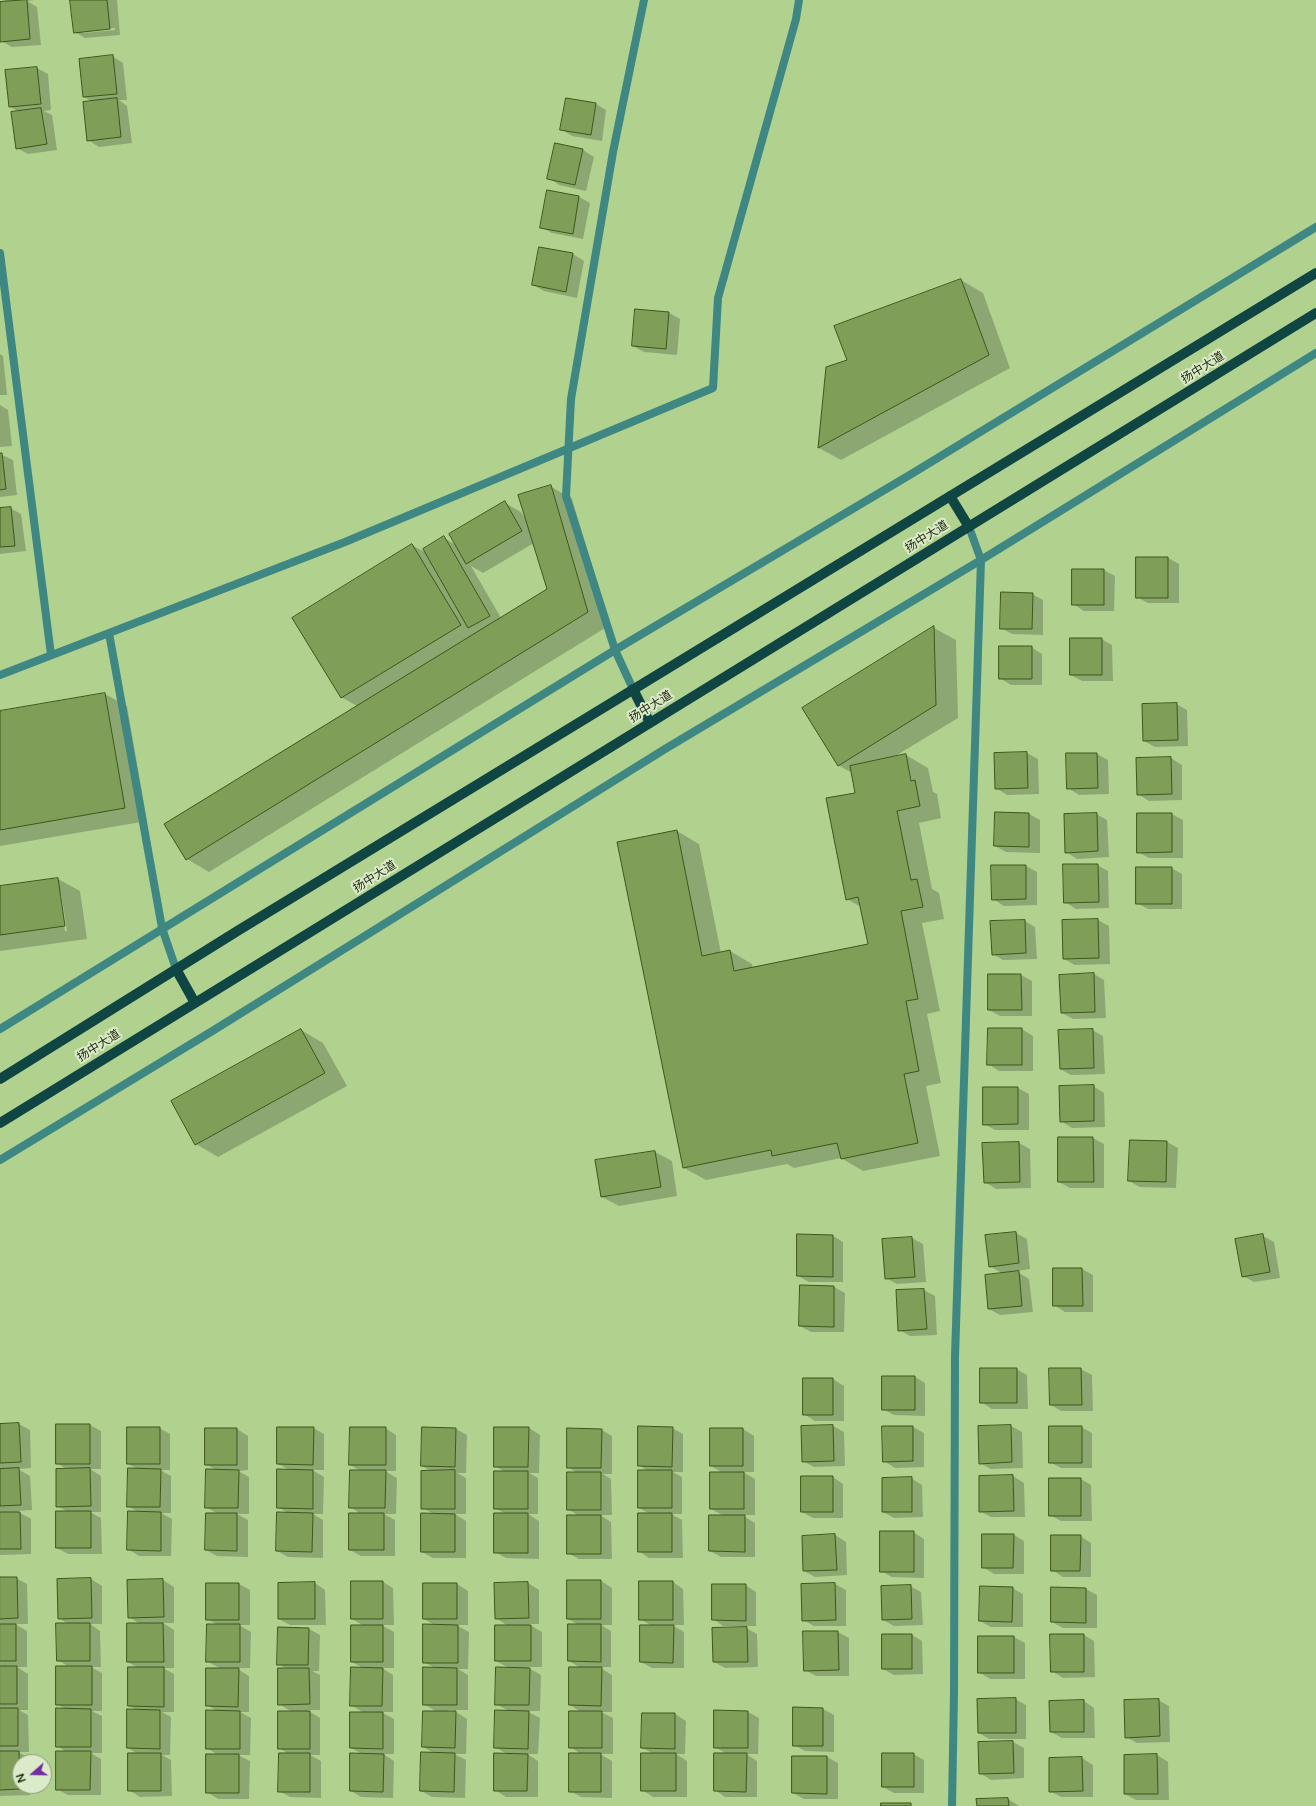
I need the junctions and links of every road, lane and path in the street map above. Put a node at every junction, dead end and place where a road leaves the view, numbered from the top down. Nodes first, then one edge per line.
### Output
1 (644, 0) edge
2 (799, 0) edge
3 (1316, 227) edge
4 (0, 253) edge
5 (1316, 273) edge
6 (1316, 313) edge
7 (1316, 353) edge
8 (568, 449) junction
9 (950, 496) junction
10 (969, 527) junction
11 (981, 560) junction
12 (109, 633) junction
13 (615, 650) junction
14 (51, 655) junction
15 (0, 675) edge
16 (633, 689) junction
17 (650, 723) junction
18 (162, 928) junction
19 (176, 969) junction
20 (195, 1002) junction
21 (0, 1029) edge
22 (0, 1079) edge
23 (0, 1123) edge
24 (0, 1160) edge
25 (952, 1806) edge

1 - 8 street
2 - 8 street
3 - 13 street
4 - 14 street
5 - 9 main road, 扬中大道
6 - 10 main road, 扬中大道
7 - 11 street
8 - 12 street
8 - 13 street
9 - 10 main road
9 - 16 main road, 扬中大道
10 - 11 street
10 - 17 main road, 扬中大道
11 - 24 street
11 - 25 street
12 - 14 street
12 - 18 street
13 - 16 street
13 - 18 street
14 - 15 street
16 - 17 main road
16 - 19 main road, 扬中大道
17 - 20 main road, 扬中大道
18 - 19 street
18 - 21 street
19 - 20 main road
19 - 22 main road, 扬中大道
20 - 23 main road, 扬中大道

